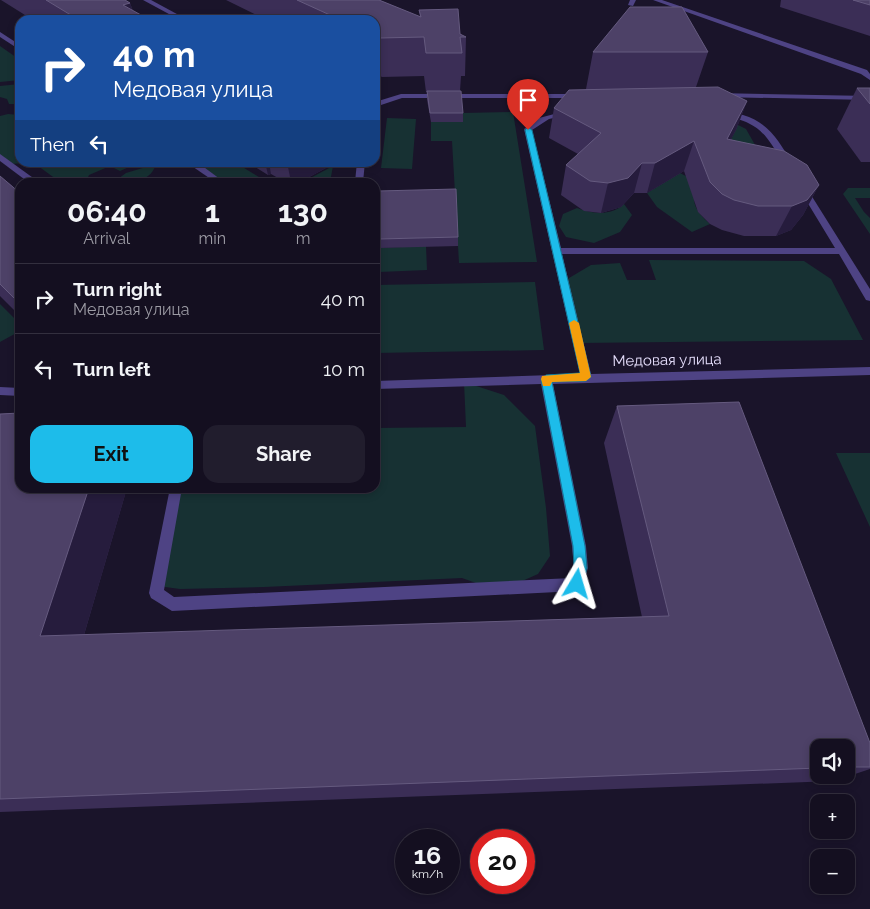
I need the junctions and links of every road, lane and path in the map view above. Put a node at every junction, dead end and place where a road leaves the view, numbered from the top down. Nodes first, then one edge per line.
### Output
1 (146, 0) edge
2 (656, 0) edge
3 (175, 15) edge
4 (0, 34) edge
5 (15, 44) edge
6 (870, 78) edge
7 (713, 95) edge
8 (586, 96) edge
9 (870, 98) edge
10 (380, 103) edge
11 (712, 112) edge
12 (574, 114) edge
13 (0, 157) edge
14 (198, 167) edge
15 (28, 178) edge
16 (214, 178) edge
17 (557, 251) junction
18 (841, 251) junction
19 (870, 297) edge
20 (870, 371) edge
21 (586, 377) junction
22 (546, 379) junction
23 (380, 384) edge
24 (0, 391) edge
25 (15, 392) edge
26 (175, 493) edge

1 - 3 street
2 - 6 street
4 - 5 street
7 - 9 street
8 - 10 street
11 - 18 street
12 - 17 street
13 - 15 street
14 - 16 street
17 - 18 street
17 - 21 street
18 - 19 street
20 - 21 street, Медовая улица
21 - 22 street, Медовая улица
22 - 23 street, Медовая улица
22 - 26 street
24 - 25 street

